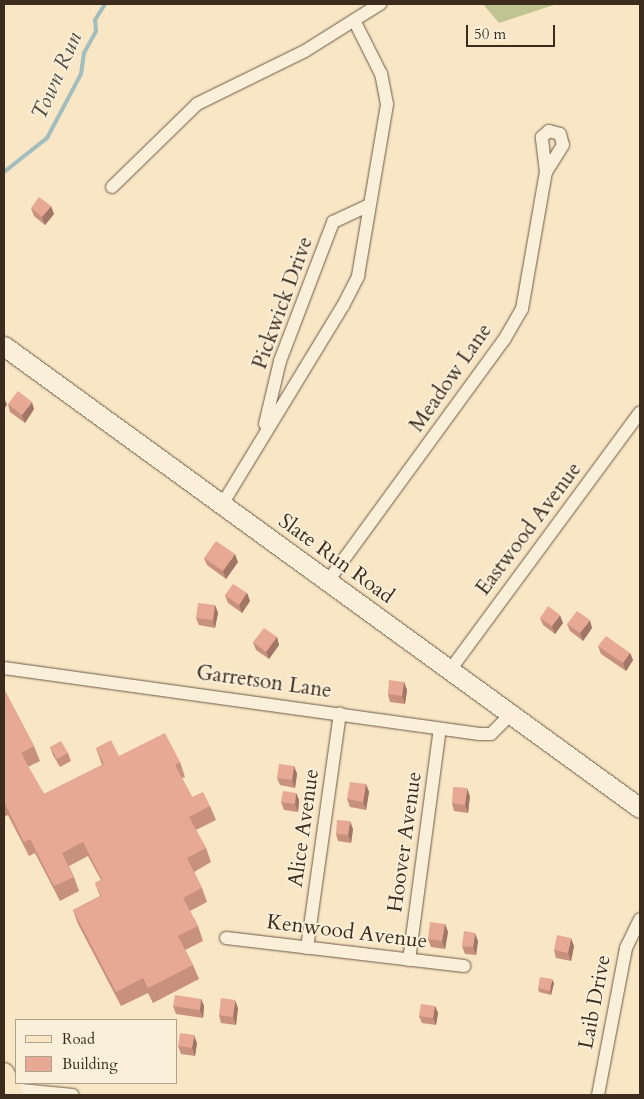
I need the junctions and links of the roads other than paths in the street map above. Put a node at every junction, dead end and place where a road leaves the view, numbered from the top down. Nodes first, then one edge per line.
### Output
1 (380, 4) edge
2 (355, 22) junction
3 (546, 172) dead end
4 (112, 187) dead end
5 (368, 206) junction
6 (4, 346) edge
7 (640, 412) edge
8 (263, 436) junction
9 (223, 503) junction
10 (328, 581) junction
11 (4, 668) edge
12 (450, 670) junction
13 (340, 713) junction
14 (510, 715) junction
15 (440, 729) junction
16 (640, 808) edge
17 (640, 919) edge
18 (226, 938) dead end
19 (307, 948) junction
20 (409, 960) junction
21 (464, 966) dead end
22 (10, 1086) edge
23 (74, 1095) edge
24 (598, 1095) edge

1 - 2 street
2 - 4 street
2 - 5 street, Pickwick Drive
3 - 10 street, Meadow Lane
5 - 8 street, Pickwick Drive
5 - 8 street, Pickwick Drive
6 - 9 street, Slate Run Road
7 - 12 street, Eastwood Avenue
8 - 9 street, Pickwick Drive
9 - 10 street, Slate Run Road
10 - 12 street, Slate Run Road
11 - 13 street, Garretson Lane
12 - 14 street, Slate Run Road
13 - 15 street, Garretson Lane
13 - 19 street, Alice Avenue
14 - 15 street, Garretson Lane
14 - 16 street, Slate Run Road
15 - 20 street, Hoover Avenue
17 - 24 street, Laib Drive
18 - 19 street, Kenwood Avenue
19 - 20 street, Kenwood Avenue
20 - 21 street, Kenwood Avenue
22 - 23 street

